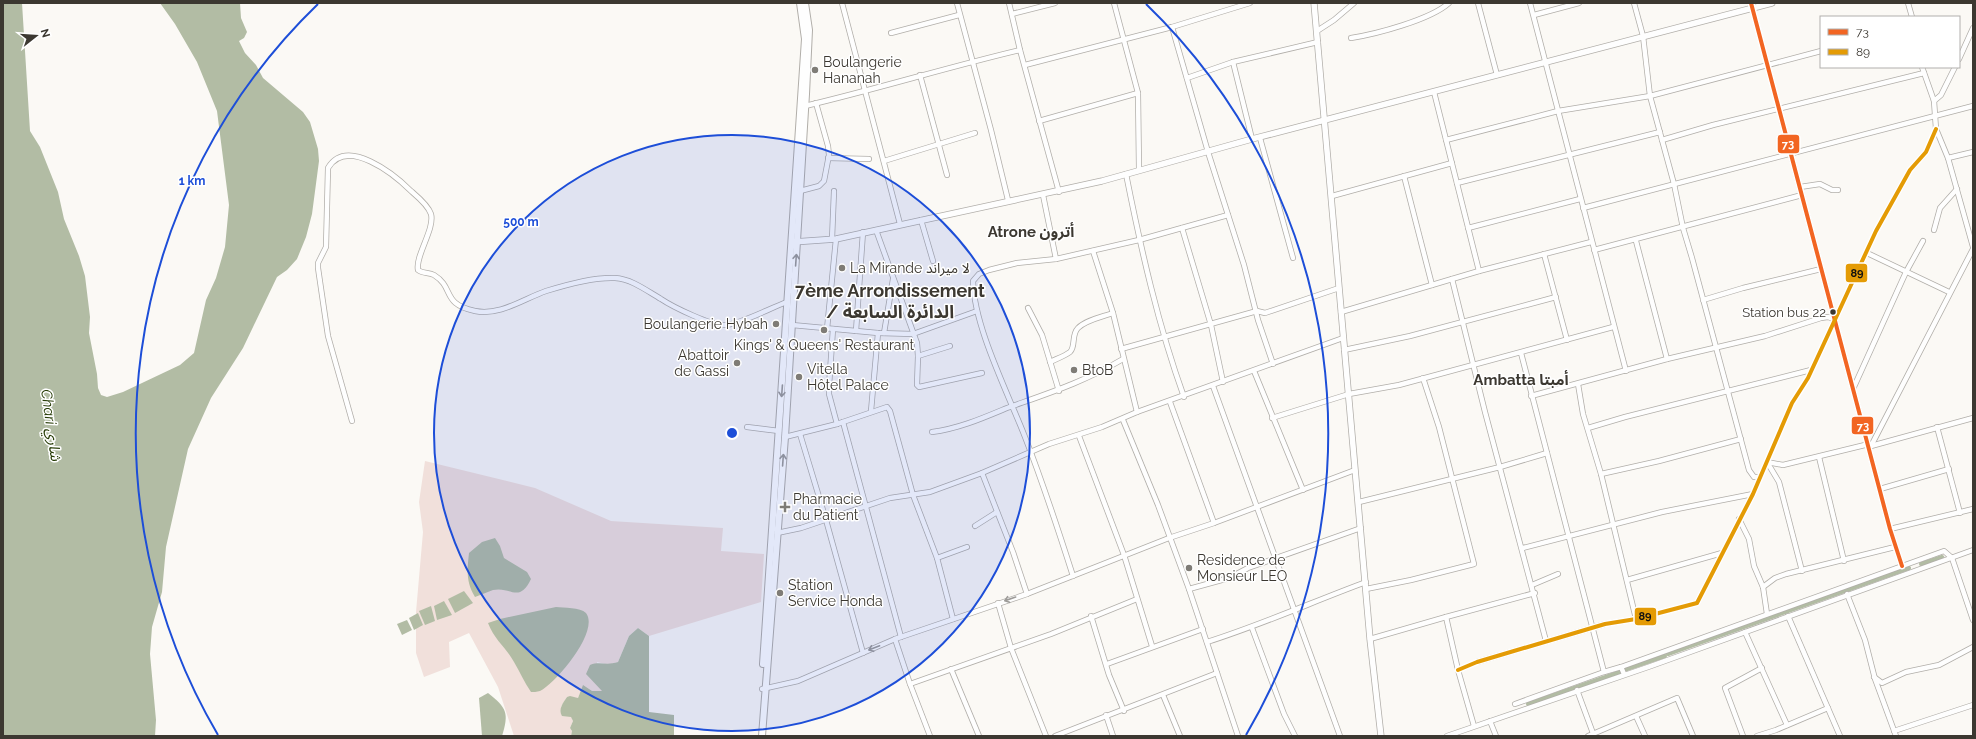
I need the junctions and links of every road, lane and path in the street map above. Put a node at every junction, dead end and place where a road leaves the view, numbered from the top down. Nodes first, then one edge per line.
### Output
1 (800, 3) edge
2 (805, 3) edge
3 (842, 3) edge
4 (957, 3) edge
5 (1009, 3) edge
6 (1055, 3) edge
7 (1114, 3) edge
8 (1250, 3) edge
9 (1314, 3) edge
10 (1354, 3) edge
11 (1449, 3) edge
12 (1478, 3) edge
13 (1530, 3) edge
14 (1579, 3) edge
15 (1634, 3) edge
16 (1772, 3) edge
17 (1908, 3) edge
18 (1230, 6) edge
19 (1751, 6) edge
20 (1012, 14) junction
21 (959, 15) junction
22 (1534, 15) junction
23 (1912, 16) edge
24 (1172, 27) junction
25 (1973, 28) edge
26 (1317, 31) junction
27 (891, 33) dead end
28 (1643, 36) junction
29 (1350, 38) dead end
30 (1123, 39) junction
31 (1318, 42) junction
32 (1020, 50) junction
33 (1820, 51) edge
34 (1960, 57) edge
35 (971, 62) junction
36 (1233, 62) junction
37 (1546, 63) junction
38 (1768, 64) junction
39 (1024, 65) junction
40 (1922, 68) edge
41 (1954, 68) edge
42 (1924, 73) junction
43 (920, 75) junction
44 (1497, 75) junction
45 (1187, 78) junction
46 (865, 92) junction
47 (1434, 92) junction
48 (1138, 93) junction
49 (1650, 96) junction
50 (1934, 101) junction
51 (816, 104) junction
52 (805, 106) junction
53 (1973, 106) edge
54 (1558, 110) junction
55 (1779, 110) junction
56 (1936, 116) junction
57 (1039, 121) junction
58 (1325, 121) junction
59 (1936, 129) junction
60 (1660, 132) junction
61 (975, 133) dead end
62 (1260, 138) junction
63 (1252, 139) junction
64 (1446, 140) junction
65 (1662, 140) junction
66 (939, 146) junction
67 (1208, 152) junction
68 (1973, 152) edge
69 (1568, 155) junction
70 (1792, 155) junction
71 (828, 158) junction
72 (869, 158) dead end
73 (1948, 158) junction
74 (884, 161) junction
75 (1452, 163) junction
76 (1139, 170) junction
77 (1126, 174) junction
78 (947, 175) dead end
79 (1404, 176) junction
80 (1457, 183) junction
81 (1674, 184) junction
82 (1800, 187) junction
83 (1957, 189) junction
84 (1838, 190) dead end
85 (800, 191) junction
86 (834, 191) dead end
87 (1059, 192) junction
88 (1042, 195) junction
89 (1802, 195) junction
90 (1332, 196) junction
91 (1580, 198) junction
92 (1008, 200) junction
93 (1583, 208) junction
94 (1228, 215) junction
95 (922, 220) junction
96 (900, 224) junction
97 (1182, 228) junction
98 (1468, 228) junction
99 (1683, 228) junction
100 (876, 230) junction
101 (1934, 230) dead end
102 (863, 232) junction
103 (834, 239) junction
104 (1139, 240) junction
105 (1636, 241) junction
106 (1923, 241) dead end
107 (794, 242) junction
108 (1591, 242) junction
109 (1973, 248) edge
110 (1594, 250) junction
111 (1093, 251) junction
112 (1867, 253) junction
113 (1544, 254) junction
114 (1293, 258) dead end
115 (1056, 259) junction
116 (933, 261) dead end
117 (1821, 269) junction
118 (1479, 271) junction
119 (1906, 272) junction
120 (893, 278) junction
121 (1452, 279) junction
122 (1432, 285) junction
123 (1339, 288) junction
124 (1949, 292) junction
125 (1556, 297) junction
126 (1703, 300) junction
127 (787, 302) junction
128 (1028, 308) dead end
129 (977, 311) junction
130 (1257, 312) junction
131 (1341, 312) junction
132 (1113, 313) junction
133 (1834, 319) junction
134 (1463, 322) junction
135 (1211, 324) junction
136 (792, 325) junction
137 (1614, 327) junction
138 (827, 329) junction
139 (833, 329) junction
140 (856, 331) junction
141 (878, 333) junction
142 (884, 333) junction
143 (913, 334) junction
144 (1165, 336) junction
145 (1343, 338) junction
146 (1567, 340) junction
147 (950, 346) dead end
148 (1122, 349) junction
149 (1715, 349) junction
150 (1344, 350) junction
151 (1521, 353) junction
152 (918, 356) junction
153 (1667, 359) junction
154 (1123, 360) junction
155 (1050, 362) junction
156 (1273, 364) junction
157 (1474, 365) junction
158 (1254, 370) junction
159 (1811, 370) junction
160 (1626, 371) junction
161 (982, 373) dead end
162 (1423, 378) junction
163 (1223, 382) junction
164 (1578, 384) junction
165 (1213, 386) junction
166 (1853, 388) junction
167 (1059, 391) junction
168 (1727, 391) junction
169 (1349, 394) junction
170 (1531, 396) junction
171 (1184, 397) junction
172 (1170, 402) junction
173 (1013, 406) junction
174 (871, 411) junction
175 (1137, 412) junction
176 (1272, 418) junction
177 (1123, 420) junction
178 (1973, 420) edge
179 (352, 421) dead end
180 (843, 422) junction
181 (837, 424) junction
182 (747, 427) dead end
183 (1937, 427) junction
184 (1588, 428) junction
185 (779, 431) junction
186 (932, 432) dead end
187 (800, 434) junction
188 (1079, 436) junction
189 (785, 437) junction
190 (1741, 439) junction
191 (1870, 445) junction
192 (1030, 452) junction
193 (1547, 453) junction
194 (1819, 457) junction
195 (1766, 462) junction
196 (1500, 467) junction
197 (1949, 469) junction
198 (1355, 470) junction
199 (982, 473) junction
200 (1601, 474) junction
201 (1760, 477) junction
202 (1451, 479) junction
203 (1880, 489) junction
204 (1302, 490) junction
205 (1753, 494) junction
206 (913, 495) junction
207 (1359, 502) junction
208 (866, 506) junction
209 (1257, 506) junction
210 (1973, 509) edge
211 (997, 512) junction
212 (1960, 513) junction
213 (1739, 519) junction
214 (826, 520) junction
215 (1214, 523) junction
216 (1614, 524) junction
217 (975, 526) dead end
218 (1361, 528) junction
219 (1890, 529) junction
220 (777, 533) junction
221 (1569, 536) junction
222 (1169, 538) junction
223 (967, 547) dead end
224 (1896, 547) junction
225 (1523, 548) junction
226 (1973, 550) edge
227 (1722, 553) junction
228 (1124, 555) junction
229 (937, 558) junction
230 (1275, 558) junction
231 (1952, 558) junction
232 (1844, 561) junction
233 (1902, 566) junction
234 (1802, 571) junction
235 (1558, 574) dead end
236 (1073, 576) junction
237 (1628, 580) junction
238 (1366, 582) junction
239 (1532, 585) junction
240 (1763, 587) junction
241 (1189, 589) junction
242 (1366, 589) junction
243 (1534, 593) junction
244 (1027, 594) junction
245 (1847, 594) junction
246 (1137, 599) junction
247 (1973, 602) edge
248 (998, 603) junction
249 (1967, 604) junction
250 (1294, 609) junction
251 (1767, 614) junction
252 (1091, 616) junction
253 (1788, 616) junction
254 (1446, 617) junction
255 (953, 619) junction
256 (1636, 619) junction
257 (1973, 620) edge
258 (1252, 628) junction
259 (1203, 629) junction
260 (1592, 629) junction
261 (1745, 632) junction
262 (901, 637) junction
263 (895, 639) junction
264 (1370, 640) junction
265 (1546, 641) junction
266 (1207, 642) junction
267 (1152, 646) junction
268 (1973, 647) edge
269 (1011, 648) junction
270 (863, 653) junction
271 (1107, 664) junction
272 (1622, 667) junction
273 (1762, 668) junction
274 (951, 669) junction
275 (1458, 670) junction
276 (1604, 672) junction
277 (1217, 673) junction
278 (1624, 674) junction
279 (1874, 677) junction
280 (910, 684) junction
281 (763, 689) junction
282 (1578, 690) junction
283 (1163, 695) junction
284 (1515, 704) dead end
285 (1973, 705) edge
286 (1828, 708) junction
287 (1124, 711) junction
288 (1106, 715) junction
289 (1636, 716) junction
290 (1490, 721) junction
291 (1787, 725) junction
292 (1474, 726) junction
293 (1894, 731) junction
294 (1591, 735) edge
295 (758, 736) edge
296 (762, 736) edge
297 (930, 736) edge
298 (979, 736) edge
299 (1046, 736) edge
300 (1055, 736) edge
301 (1113, 736) edge
302 (1180, 736) edge
303 (1238, 736) edge
304 (1295, 736) edge
305 (1340, 736) edge
306 (1381, 736) edge
307 (1447, 736) edge
308 (1496, 736) edge
309 (1645, 736) edge
310 (1693, 736) edge
311 (1743, 736) edge
312 (1757, 736) edge
313 (1840, 736) edge
314 (1896, 736) edge

1 - 107 main road
2 - 52 main road
3 - 46 street
4 - 21 street
5 - 20 street
6 - 20 street
7 - 30 street
8 - 18 street
9 - 26 street
10 - 26 street
11 - 29 street
12 - 44 street
13 - 22 street
14 - 22 street
15 - 28 street
16 - 19 street
17 - 23 street
18 - 24 street
19 - 28 street
19 - 38 street
20 - 32 street
21 - 27 street
21 - 35 street
22 - 37 street
24 - 30 street
24 - 45 street
25 - 34 street
26 - 31 street
28 - 37 street
28 - 49 street
30 - 39 street
30 - 48 street
31 - 36 street
31 - 58 street
32 - 35 street
32 - 39 street
33 - 38 street
35 - 43 street
35 - 92 street
36 - 45 street
36 - 63 street
37 - 44 street
37 - 54 street
38 - 49 street
38 - 55 street
39 - 57 street
40 - 42 street
41 - 50 street
42 - 50 street
42 - 55 street
43 - 46 street
43 - 66 street
44 - 47 street
45 - 67 street
46 - 51 street
46 - 74 street
47 - 58 street
47 - 64 street
48 - 57 street
48 - 76 street
49 - 54 street
49 - 60 street
50 - 56 street
51 - 52 street
51 - 71 street
52 - 85 main road
53 - 56 street
54 - 64 street
54 - 69 street
55 - 65 street
55 - 70 street
56 - 59 street
56 - 70 street
57 - 87 street
58 - 62 street
58 - 90 street
59 - 73 street
59 - 112 street
60 - 65 street
60 - 69 street
61 - 66 street
62 - 63 street
62 - 114 street
63 - 67 street
64 - 75 street
65 - 81 street
66 - 74 street
66 - 78 street
67 - 76 street
67 - 94 street
68 - 73 street
69 - 80 street
69 - 91 street
70 - 81 street
70 - 82 street
71 - 72 street
71 - 85 street
73 - 83 street
74 - 96 street
75 - 79 street
75 - 80 street
76 - 77 street
77 - 87 street
77 - 104 street
79 - 90 street
79 - 122 street
80 - 98 street
81 - 93 street
81 - 99 street
82 - 84 street
82 - 89 street
83 - 101 street
83 - 109 street
85 - 107 main road
86 - 103 street
87 - 88 street
88 - 92 street
88 - 115 street
89 - 99 street
89 - 117 street
90 - 123 street
91 - 93 street
91 - 98 street
92 - 95 street
93 - 108 street
94 - 97 street
94 - 130 street
95 - 96 street
95 - 116 street
96 - 100 street
97 - 104 street
97 - 135 street
98 - 118 street
99 - 105 street
99 - 126 street
100 - 102 street
100 - 120 street
102 - 103 street
102 - 140 street
103 - 107 street
103 - 138 street
104 - 111 street
104 - 144 street
105 - 110 street
105 - 153 street
106 - 119 street
107 - 127 main road
136 -> 107 main road
108 - 110 street
108 - 113 street
109 - 124 street
110 - 137 street
111 - 115 street
111 - 132 street
112 - 119 street
112 - 133 street
113 - 118 street
113 - 125 street
115 - 129 street
117 - 126 street
117 - 133 street
118 - 121 street
119 - 124 street
119 - 166 street
120 - 142 street
120 - 143 street
121 - 122 street
121 - 134 street
122 - 131 street
123 - 130 street
123 - 131 street
124 - 191 street
125 - 134 street
125 - 146 street
126 - 149 street
127 - 179 street
127 -> 185 main road
128 - 155 street
129 - 143 street
129 - 173 street
130 - 135 street
130 - 156 street
131 - 145 street
132 - 148 street
132 - 155 street
133 - 149 street
133 - 159 street
133 - 166 street
134 - 150 street
134 - 157 street
135 - 144 street
135 - 163 street
136 - 138 street
136 - 189 main road
137 - 146 street
137 - 160 street
138 - 139 street
139 - 140 street
139 - 181 street
140 - 141 street
141 - 142 street
141 - 174 street
142 - 143 street
143 - 152 street
144 - 148 street
144 - 171 street
145 - 150 street
145 - 156 street
146 - 151 street
147 - 152 street
148 - 154 street
149 - 153 street
149 - 168 street
150 - 169 street
151 - 157 street
151 - 170 street
152 - 161 street
153 - 160 street
154 - 167 street
154 - 175 street
155 - 167 street
156 - 158 street
157 - 162 street
157 - 196 street
158 - 163 street
158 - 176 street
159 - 168 street
159 - 195 street
160 - 164 street
162 - 169 street
162 - 202 street
163 - 165 street
164 - 170 street
164 - 184 street
165 - 171 street
165 - 209 street
166 - 191 street
167 - 173 street
168 - 184 street
168 - 190 street
169 - 176 street
169 - 198 street
170 - 193 street
171 - 172 street
172 - 175 street
172 - 215 street
173 - 186 street
173 - 192 street
174 - 180 street
174 - 206 street
175 - 177 street
176 - 204 street
177 - 188 street
177 - 222 street
178 - 183 street
180 - 181 street
180 - 208 street
181 - 187 street
182 - 185 street
183 - 191 street
183 - 197 street
184 - 200 street
185 - 281 main road
187 - 189 street
187 - 214 street
188 - 192 street
188 - 228 street
220 -> 189 main road
190 - 200 street
190 - 201 street
191 - 194 street
191 - 203 street
192 - 199 street
192 - 236 street
193 - 196 street
193 - 221 street
194 - 195 street
194 - 232 street
195 - 201 street
195 - 234 street
196 - 202 street
196 - 225 street
197 - 203 street
197 - 212 street
198 - 204 street
198 - 207 street
199 - 206 street
199 - 211 street
200 - 216 street
201 - 205 street
202 - 207 street
202 - 242 street
203 - 219 street
204 - 209 street
205 - 213 street
205 - 216 street
206 - 208 street
206 - 229 street
207 - 218 street
208 - 214 street
208 - 262 street
209 - 215 street
209 - 230 street
210 - 212 street
211 - 217 street
211 - 244 street
212 - 219 street
213 - 227 street
213 - 240 street
214 - 220 street
214 - 270 street
215 - 222 street
216 - 221 street
216 - 237 street
218 - 230 street
218 - 238 street
219 - 224 street
220 - 281 main road
221 - 225 street
221 - 260 street
222 - 228 street
222 - 241 street
223 - 229 street
224 - 232 street
224 - 233 street
225 - 239 street
226 - 231 street
227 - 237 street
227 - 256 street
228 - 236 street
228 - 246 street
229 - 255 street
230 - 241 street
230 - 250 street
231 - 233 street
231 - 245 street
231 - 249 street
232 - 234 street
233 - 251 street
234 - 240 street
235 - 239 street
236 - 244 street
237 - 256 street
238 - 242 street
238 - 250 street
239 - 243 street
240 - 251 street
241 - 259 street
242 - 264 street
243 - 254 street
243 - 265 street
244 -> 248 street
245 - 253 street
245 - 279 street
246 - 252 street
246 - 267 street
247 - 249 street
248 - 255 street
248 - 269 street
249 - 257 street
250 - 258 street
250 - 305 street
251 - 272 street
252 - 269 street
252 - 271 street
253 - 261 street
253 - 286 street
254 - 264 street
254 - 275 street
255 - 262 street
256 - 260 street
258 - 266 street
258 - 304 street
259 - 266 street
259 - 267 street
260 - 265 street
260 - 276 street
261 - 273 street
261 - 278 street
262 - 263 street
263 -> 270 street
263 - 280 street
264 - 306 street
265 - 275 street
266 - 277 street
267 - 271 street
268 - 279 street
269 - 274 street
269 - 299 street
270 - 281 street
271 - 287 street
272 - 276 street
272 - 278 street
273 - 291 street
273 - 311 street
274 - 280 street
274 - 298 street
275 - 292 street
276 - 284 street
277 - 283 street
277 - 303 street
278 - 282 street
279 - 293 street
280 - 297 street
281 - 295 main road
281 - 296 main road
282 - 290 street
282 - 294 street
283 - 287 street
283 - 302 street
285 - 293 street
286 - 291 street
286 - 313 street
287 - 288 street
288 - 300 street
288 - 301 street
289 - 294 street
289 - 309 street
289 - 310 street
290 - 292 street
290 - 308 street
291 - 312 street
292 - 307 street
293 - 314 street

